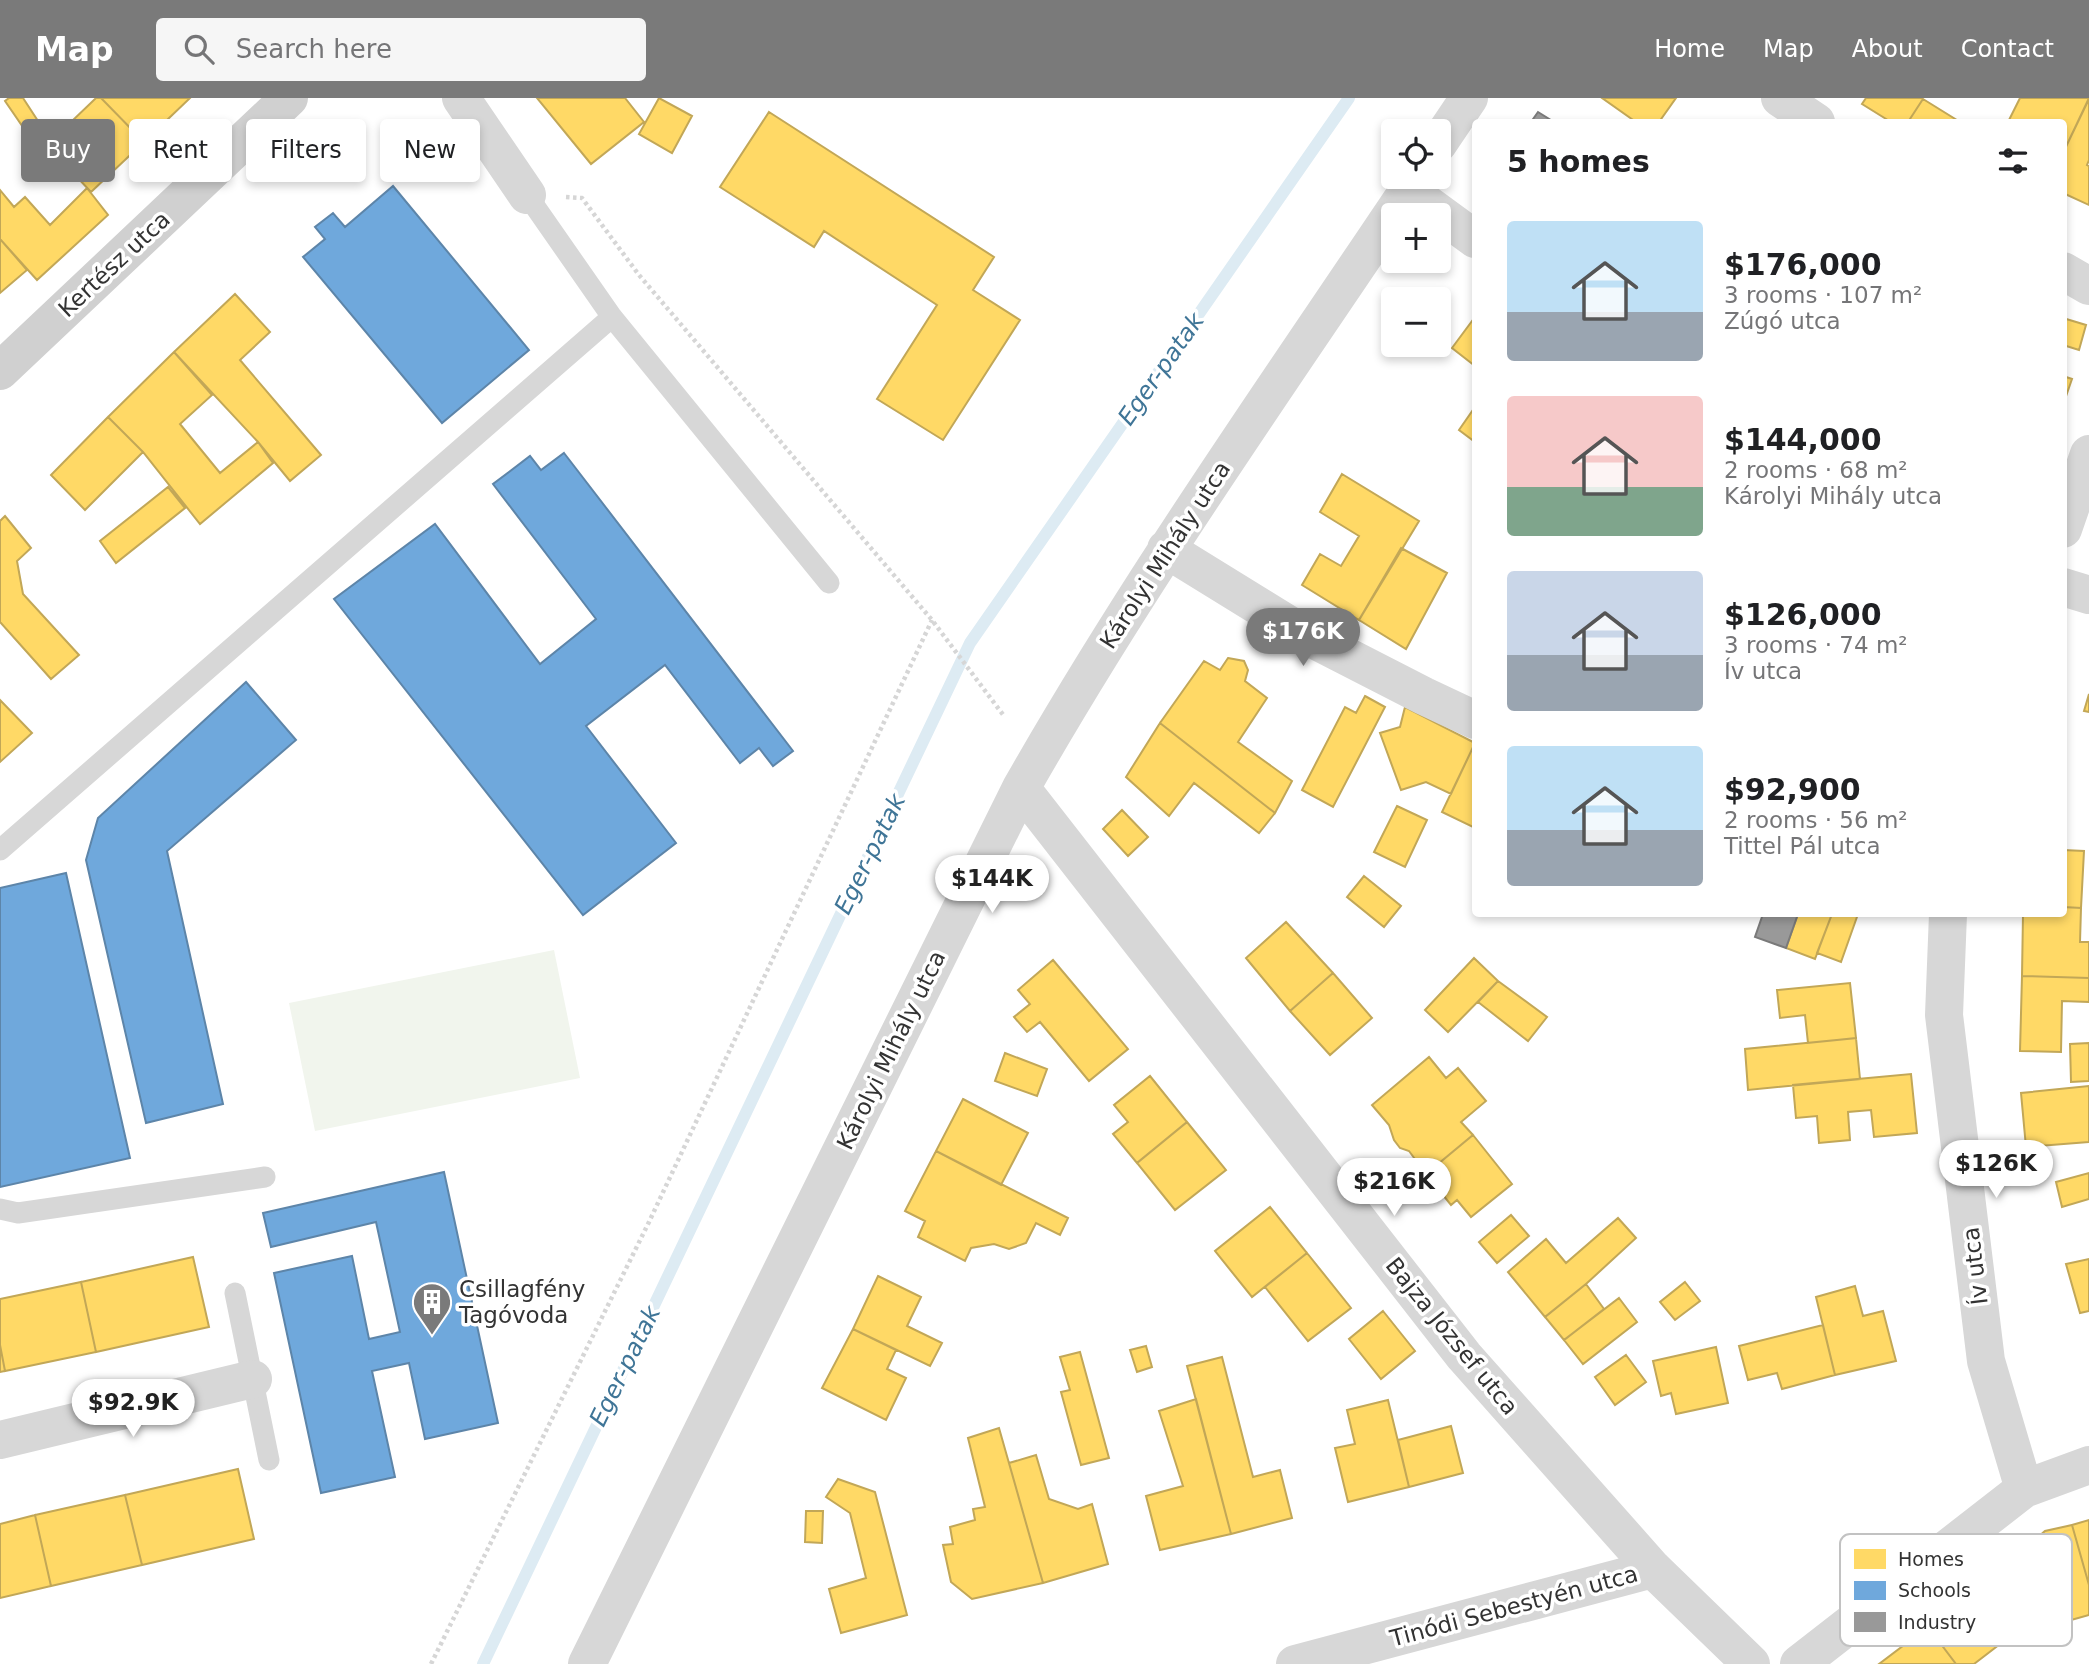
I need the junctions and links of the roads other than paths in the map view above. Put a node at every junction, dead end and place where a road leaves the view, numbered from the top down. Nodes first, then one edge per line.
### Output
1 (289, 98) edge
2 (461, 98) edge
3 (1469, 98) edge
4 (1780, 98) edge
5 (1812, 119) edge
6 (1451, 125) edge
7 (1408, 189) edge
8 (1419, 189) edge
9 (527, 195) joint
10 (1472, 236) edge
11 (2067, 273) edge
12 (2089, 286) edge
13 (612, 317) junction
14 (0, 372) edge
15 (2089, 454) edge
16 (2067, 517) edge
17 (1166, 549) junction
18 (829, 583) dead end
19 (2067, 588) edge
20 (2089, 595) edge
21 (1472, 718) edge
22 (1021, 788) junction
23 (0, 850) edge
24 (1948, 917) edge
25 (265, 1177) dead end
26 (0, 1209) edge
27 (235, 1293) dead end
28 (253, 1379) junction
29 (0, 1440) edge
30 (269, 1460) dead end
31 (2089, 1465) edge
32 (2024, 1489) junction
33 (1966, 1534) edge
34 (1653, 1569) junction
35 (1840, 1632) edge
36 (587, 1664) edge
37 (1295, 1664) edge
38 (1751, 1664) edge
39 (1799, 1664) edge

1 - 14 street, Kertész utca
2 - 9 street
3 - 6 street
4 - 5 street
7 - 17 street, Károlyi Mihály utca
8 - 10 street
9 - 13 lane
11 - 12 street
13 - 18 lane
13 - 23 lane
15 - 16 street
17 - 21 street
17 - 22 street, Károlyi Mihály utca
19 - 20 street
22 - 34 street, Bajza József utca
22 - 36 street, Károlyi Mihály utca
24 - 32 street, Ív utca
25 - 26 lane
27 - 28 lane
28 - 29 street
28 - 30 lane
31 - 32 street
32 - 33 street
34 - 37 street, Tinódi Sebestyén utca
34 - 38 street, Bajza József utca
35 - 39 street

